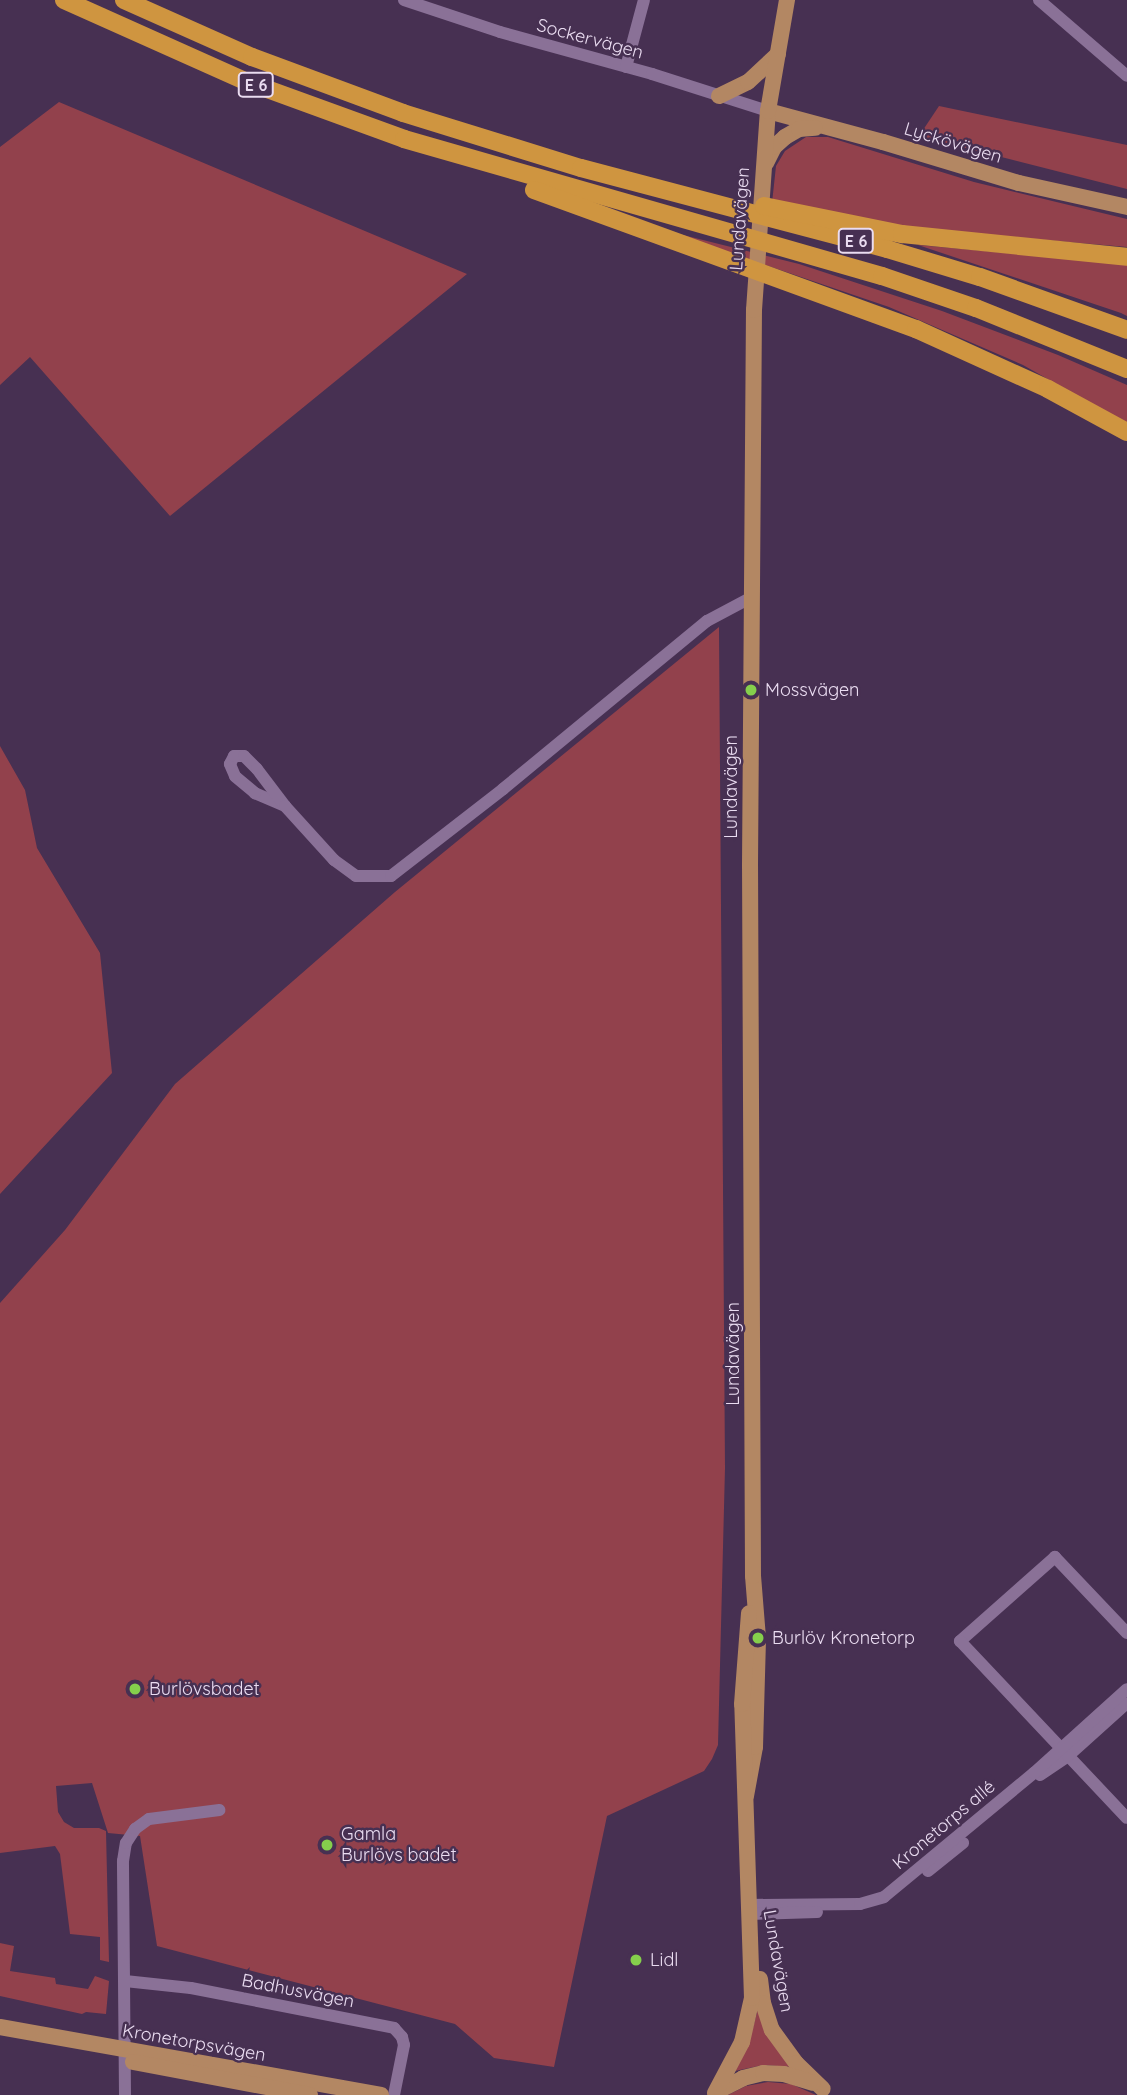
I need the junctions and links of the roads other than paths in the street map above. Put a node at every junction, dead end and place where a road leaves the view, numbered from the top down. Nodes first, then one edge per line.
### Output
1 (64, 0) edge
2 (124, 0) edge
3 (404, 0) edge
4 (644, 0) edge
5 (787, 0) edge
6 (1039, 0) edge
7 (778, 54) junction
8 (626, 67) junction
9 (1127, 76) edge
10 (719, 96) junction
11 (768, 111) junction
12 (841, 131) junction
13 (454, 155) junction
14 (581, 169) junction
15 (762, 171) junction
16 (1127, 207) edge
17 (1127, 257) edge
18 (1127, 330) edge
19 (1127, 369) edge
20 (1127, 432) edge
21 (750, 598) junction
22 (285, 806) junction
23 (1127, 1633) edge
24 (1127, 1689) edge
25 (1127, 1703) edge
26 (1064, 1752) junction
27 (219, 1810) dead end
28 (1127, 1818) edge
29 (750, 1910) junction
30 (125, 1981) junction
31 (0, 2027) edge
32 (0, 2037) edge
33 (124, 2091) edge
34 (827, 2092) edge
35 (714, 2094) edge
36 (310, 2095) edge
37 (381, 2095) edge
38 (394, 2095) edge

1 - 13 highway, E 6
2 - 14 highway, E 6
3 - 8 street, Sockervägen
4 - 8 street
5 - 7 main road, Lundavägen
6 - 9 street
7 - 10 main road
7 - 11 main road, Lundavägen
8 - 10 street, Sockervägen
10 - 11 street, Sockervägen
11 - 12 main road, Lyckövägen
11 - 15 main road, Lundavägen
12 - 15 main road
12 - 16 main road, Lyckövägen
13 - 19 highway, E 6
13 - 20 highway
14 - 17 highway
14 - 18 highway, E 6
15 - 21 main road, Lundavägen
21 - 22 street
21 - 29 main road, Lundavägen
22 - 22 street
23 - 26 street
24 - 26 street
25 - 26 street
26 - 28 street
26 - 29 street
27 - 30 street
29 - 34 main road, Lundavägen
29 - 35 main road, Lundavägen
30 - 33 street
30 - 38 street, Badhusvägen
31 - 37 main road, Kronetorpsvägen
32 - 36 main road, Kronetorpsvägen
34 - 35 main road, Lundavägen

